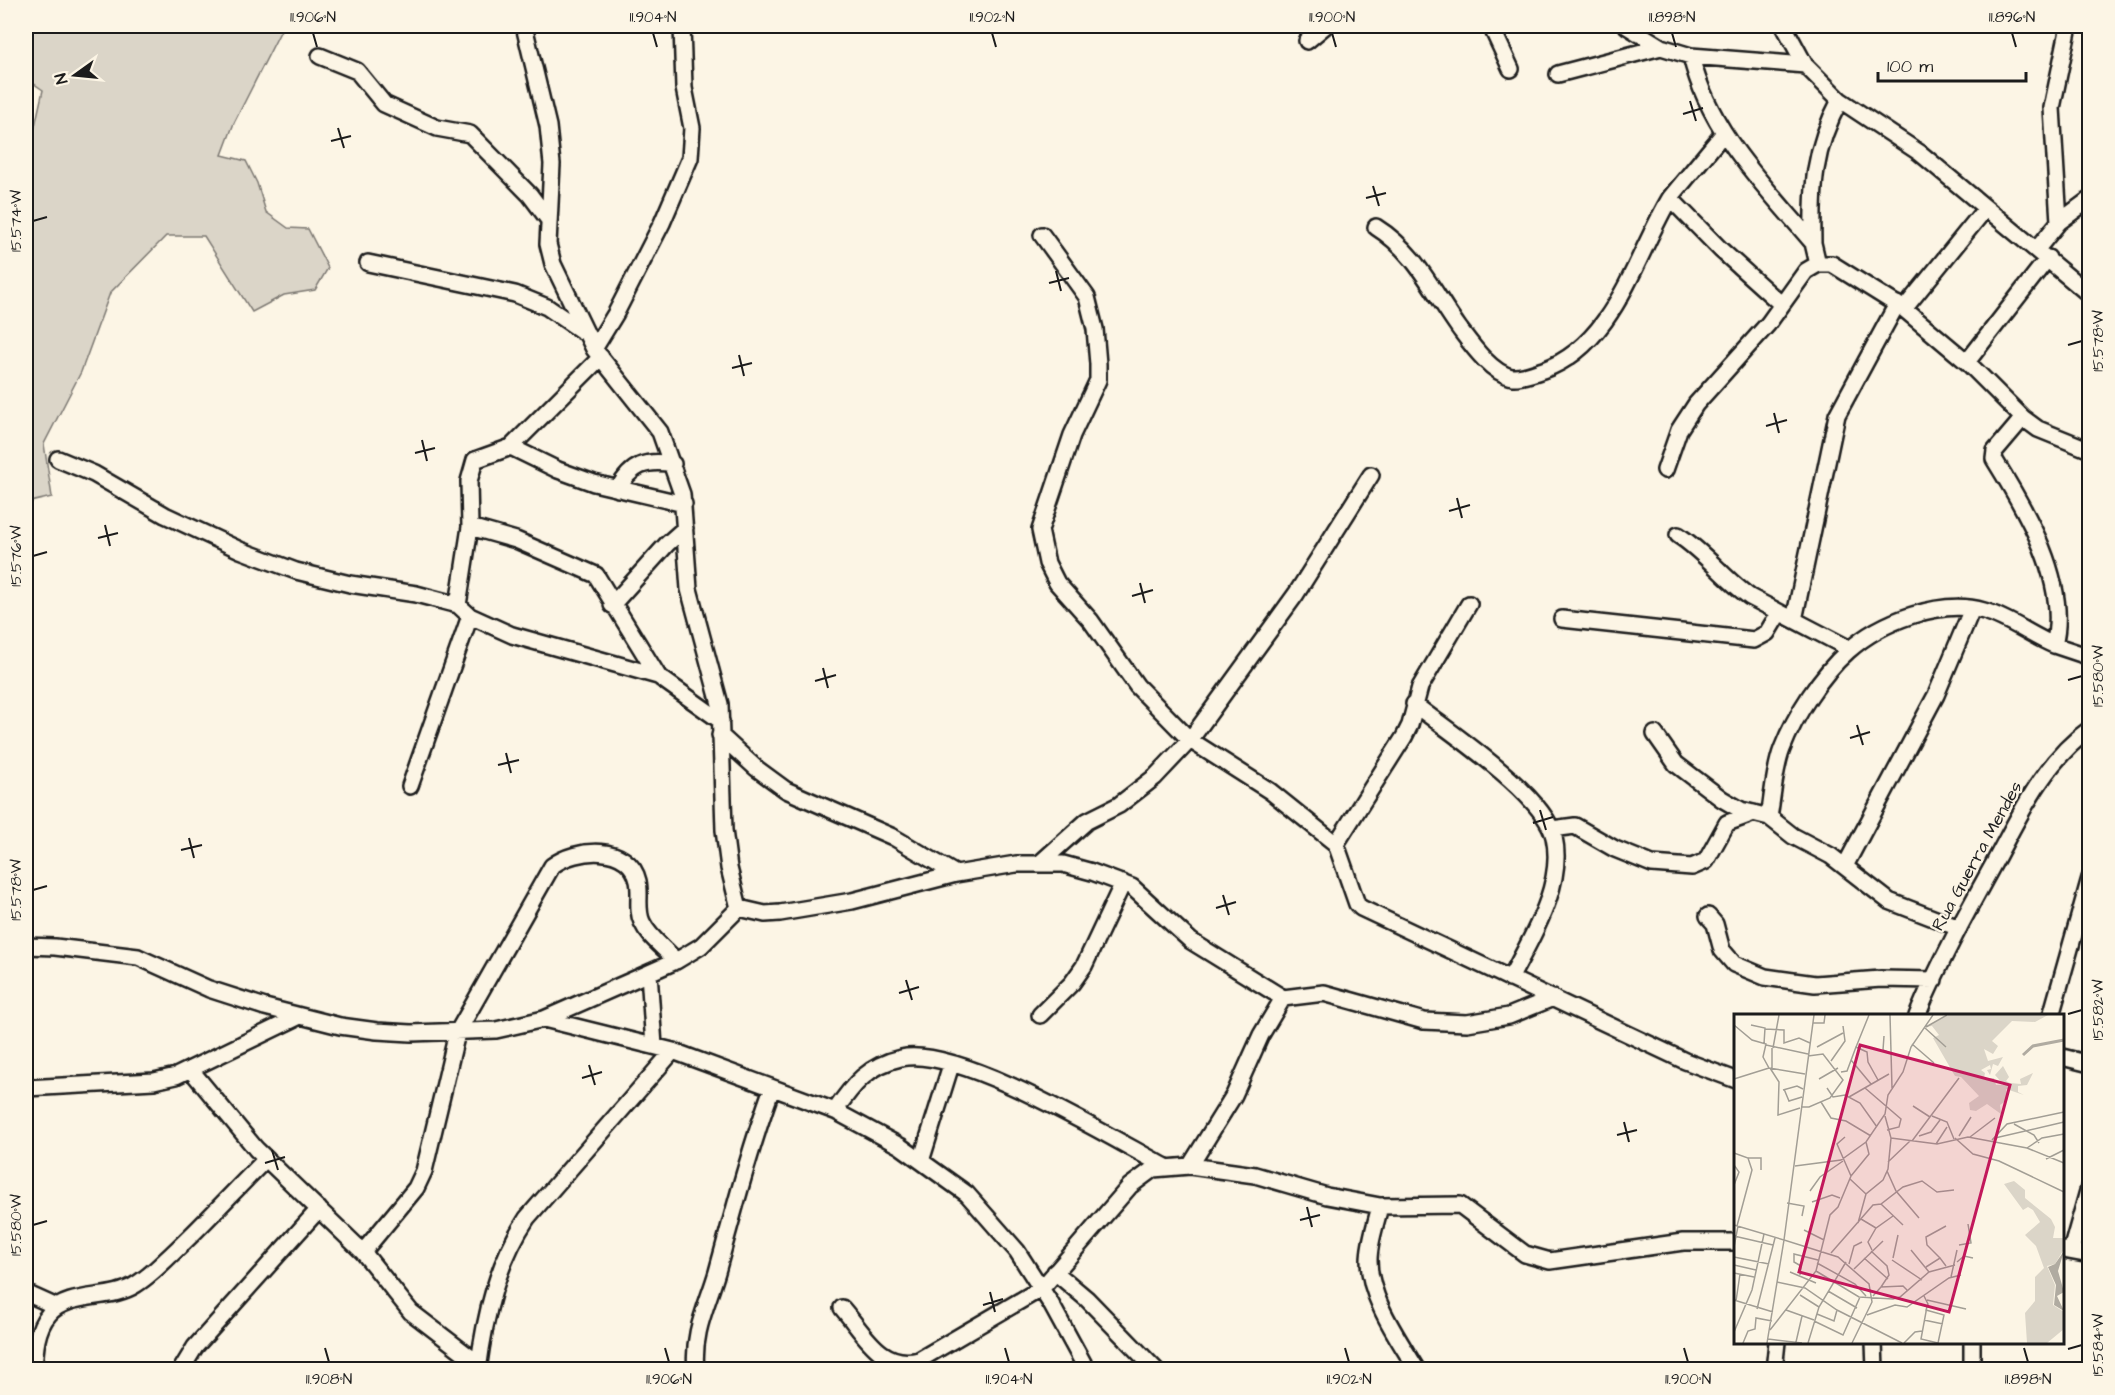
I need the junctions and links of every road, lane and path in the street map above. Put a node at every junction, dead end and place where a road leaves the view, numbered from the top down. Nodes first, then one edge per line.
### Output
1 (524, 26) edge
2 (682, 26) edge
3 (1325, 26) edge
4 (1491, 26) edge
5 (1627, 26) edge
6 (1784, 26) edge
7 (2069, 26) edge
8 (1307, 41) dead end
9 (1661, 47) junction
10 (320, 56) dead end
11 (1691, 56) junction
12 (1805, 65) junction
13 (1510, 69) dead end
14 (1558, 74) dead end
15 (1840, 100) junction
16 (1723, 134) junction
17 (1670, 198) junction
18 (2090, 199) edge
19 (1986, 208) junction
20 (548, 219) junction
21 (2059, 222) junction
22 (1376, 227) dead end
23 (1042, 235) dead end
24 (1813, 243) junction
25 (2042, 254) junction
26 (368, 263) dead end
27 (1818, 264) junction
28 (2090, 295) edge
29 (1781, 304) junction
30 (1901, 307) junction
31 (584, 333) junction
32 (598, 353) junction
33 (1967, 362) junction
34 (2023, 418) junction
35 (511, 447) junction
36 (2090, 450) edge
37 (57, 459) dead end
38 (673, 464) junction
39 (1665, 470) dead end
40 (1371, 475) dead end
41 (618, 489) junction
42 (684, 504) junction
43 (470, 527) junction
44 (685, 528) junction
45 (1678, 535) dead end
46 (1469, 604) dead end
47 (458, 605) junction
48 (612, 605) junction
49 (1972, 609) junction
50 (470, 616) junction
51 (1786, 616) junction
52 (1562, 619) dead end
53 (2054, 645) junction
54 (1850, 649) junction
55 (2090, 657) edge
56 (658, 676) junction
57 (1414, 704) junction
58 (720, 728) junction
59 (2090, 729) edge
60 (1655, 734) dead end
61 (1190, 740) junction
62 (410, 786) dead end
63 (1761, 815) junction
64 (1552, 829) junction
65 (1336, 844) junction
66 (1039, 864) junction
67 (1845, 866) junction
68 (956, 874) junction
69 (2090, 878) edge
70 (1123, 883) junction
71 (739, 908) junction
72 (1708, 916) dead end
73 (1959, 928) junction
74 (26, 946) edge
75 (676, 961) junction
76 (649, 973) junction
77 (1510, 979) junction
78 (1934, 980) junction
79 (1284, 998) junction
80 (1553, 998) junction
81 (1918, 1013) edge
82 (2052, 1014) edge
83 (300, 1016) junction
84 (1040, 1016) dead end
85 (544, 1019) junction
86 (457, 1033) junction
87 (654, 1046) junction
88 (673, 1051) junction
89 (2064, 1058) edge
90 (2090, 1064) edge
91 (951, 1065) junction
92 (190, 1069) junction
93 (1734, 1079) edge
94 (26, 1088) edge
95 (772, 1089) junction
96 (836, 1111) junction
97 (266, 1159) junction
98 (921, 1161) junction
99 (1190, 1166) junction
100 (1166, 1167) junction
101 (2090, 1184) edge
102 (1380, 1206) junction
103 (319, 1209) junction
104 (1734, 1242) edge
105 (2066, 1250) edge
106 (363, 1252) junction
107 (2090, 1255) edge
108 (1055, 1272) junction
109 (1042, 1288) junction
110 (26, 1293) edge
111 (57, 1306) junction
112 (842, 1308) dead end
113 (1777, 1344) edge
114 (1874, 1344) edge
115 (1972, 1344) edge
116 (478, 1367) edge
117 (34, 1370) edge
118 (182, 1370) edge
119 (696, 1370) edge
120 (1086, 1370) edge
121 (1156, 1370) edge
122 (1417, 1370) edge
123 (1774, 1370) edge
124 (1875, 1370) edge
125 (1972, 1370) edge

1 - 20 street
2 - 32 street
3 - 8 street
4 - 13 street
5 - 9 street
6 - 12 street
7 - 21 street
9 - 11 street
9 - 14 street
10 - 20 street
11 - 12 street
11 - 16 street
12 - 15 street
15 - 19 street
15 - 24 street
16 - 17 street
16 - 24 street
17 - 22 street
17 - 29 street
18 - 21 street
19 - 25 street
19 - 30 street
20 - 31 street
21 - 25 street
23 - 61 street
24 - 27 street
25 - 28 street
25 - 33 street
26 - 31 street
27 - 29 street
27 - 30 street
29 - 39 street
30 - 33 street
30 - 51 street
31 - 32 street
32 - 35 street
32 - 38 street
33 - 34 street
34 - 36 street
34 - 53 street
35 - 41 street
35 - 43 street
37 - 47 street
38 - 41 street
38 - 42 street
40 - 61 street
41 - 42 street
42 - 44 street
43 - 47 street
43 - 48 street
44 - 48 street
44 - 58 street
45 - 51 street
46 - 57 street
47 - 50 street
48 - 56 street
49 - 53 street
49 - 54 street
49 - 67 street
50 - 56 street
50 - 62 street
51 - 52 street
51 - 54 street
53 - 55 street
54 - 63 street
56 - 58 street
57 - 64 street
57 - 65 street
58 - 68 street
58 - 71 street
59 - 73 street, Rua Guerra Mendes
60 - 63 street
61 - 65 street
61 - 66 street
63 - 64 street
63 - 67 street
64 - 77 street
65 - 77 street
66 - 68 street
66 - 70 street
67 - 73 street
68 - 71 street
69 - 82 street
70 - 79 street
70 - 84 street
71 - 75 street
72 - 78 street
73 - 78 street, Rua Guerra Mendes
74 - 83 street
75 - 76 street
75 - 86 street
76 - 85 street
76 - 87 street
77 - 80 street
78 - 81 street, Rua Guerra Mendes
79 - 80 street
79 - 99 street
80 - 93 street
83 - 86 street
83 - 92 street
85 - 86 street
85 - 87 street
86 - 106 street
87 - 88 street
88 - 95 street
88 - 116 street
89 - 90 street
91 - 96 street
91 - 98 street
91 - 100 street
92 - 94 street
92 - 97 street
95 - 96 street
95 - 119 street
96 - 98 street
97 - 103 street
97 - 111 street
98 - 109 street
99 - 100 street
99 - 102 street
100 - 108 street
101 - 105 street
102 - 104 street
102 - 122 street
103 - 106 street
103 - 118 street
105 - 107 street
106 - 116 street
108 - 109 street
108 - 121 street
109 - 112 street
109 - 120 street
110 - 111 street
111 - 117 street
113 - 123 street
114 - 124 street
115 - 125 street

